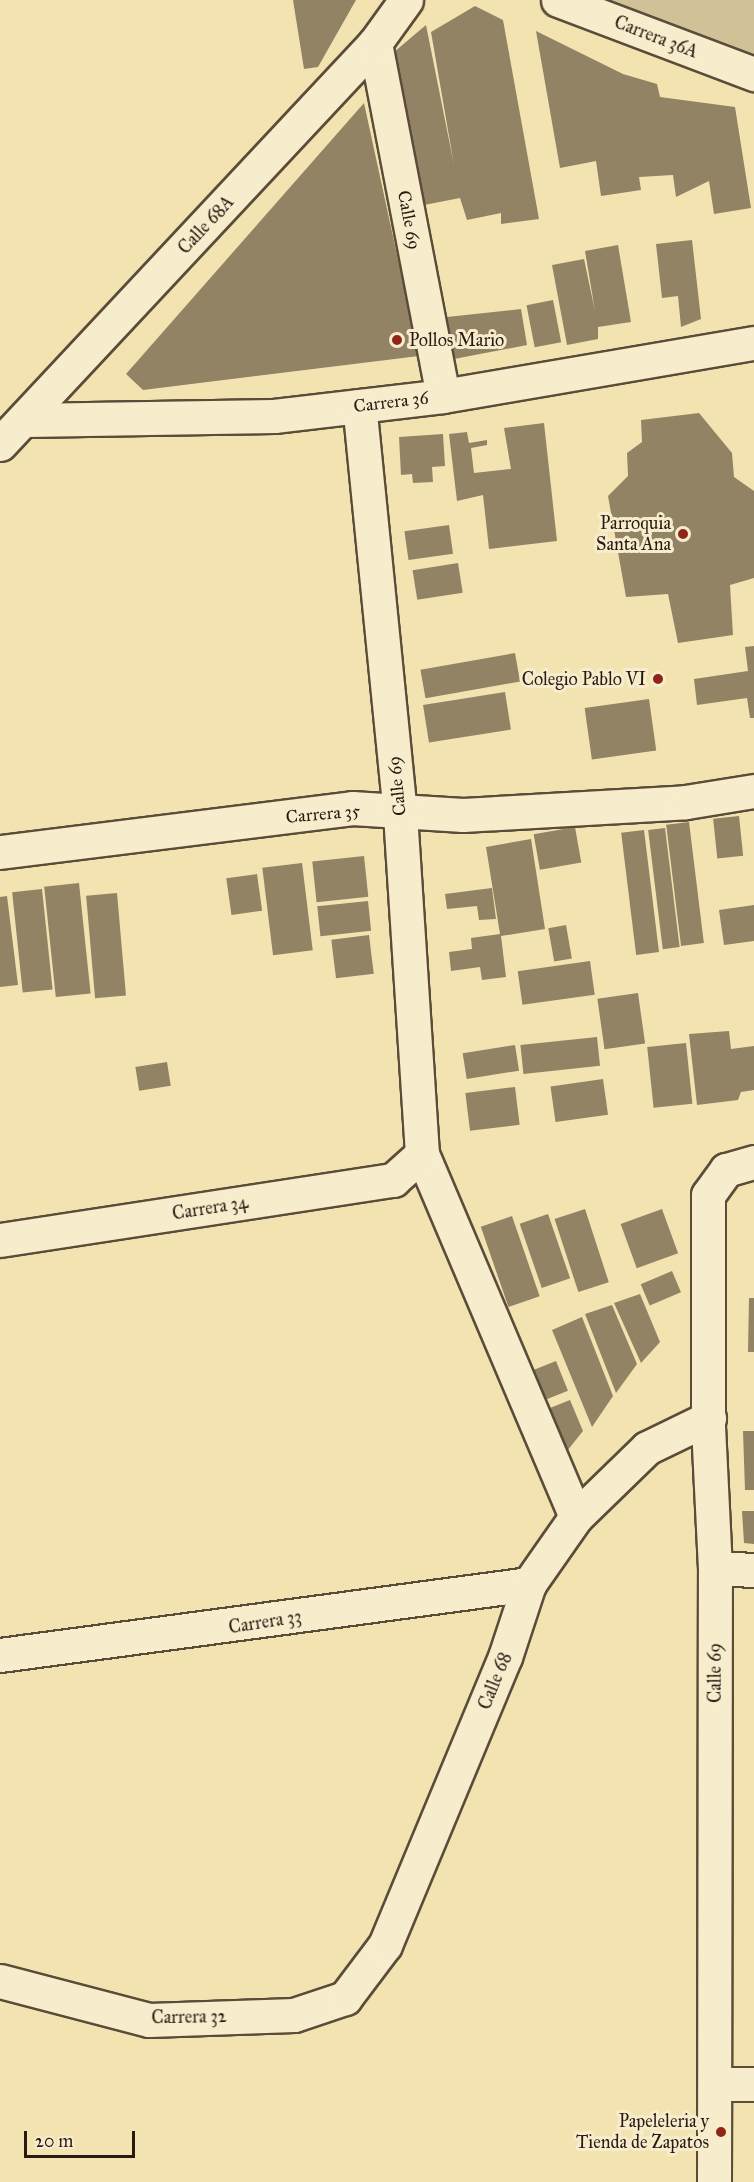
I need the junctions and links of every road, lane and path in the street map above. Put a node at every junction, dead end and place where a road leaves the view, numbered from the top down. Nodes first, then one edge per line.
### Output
1 (406, 0) edge
2 (558, 0) edge
3 (375, 43) junction
4 (754, 74) edge
5 (754, 343) edge
6 (443, 396) junction
7 (358, 406) junction
8 (25, 420) junction
9 (0, 444) edge
10 (754, 791) edge
11 (400, 814) junction
12 (0, 852) edge
13 (418, 1159) junction
14 (740, 1166) edge
15 (0, 1240) edge
16 (709, 1418) junction
17 (576, 1517) junction
18 (715, 1569) junction
19 (754, 1570) edge
20 (529, 1584) junction
21 (0, 1655) edge
22 (0, 1981) edge
23 (345, 1998) joint
24 (715, 2084) junction
25 (754, 2084) edge
26 (714, 2182) edge

1 - 3 street, Calle 68A
2 - 4 street, Carrera 36A
3 - 6 street, Calle 69
3 - 8 street, Calle 68A
5 - 6 street, Carrera 36
6 - 7 street, Carrera 36
7 - 8 street, Carrera 36
7 - 11 street, Calle 69
8 - 9 street, Calle 68A
10 - 11 street, Carrera 35
11 - 12 street, Carrera 35
11 - 13 street, Calle 69
13 - 15 street, Carrera 34
13 - 17 street, Calle 69
14 - 16 street, Calle 69
16 - 17 street, Calle 68
16 - 18 street, Calle 69
17 - 20 street, Calle 68
18 - 19 street
18 - 24 street, Calle 69
20 - 21 street, Carrera 33
20 - 23 street, Calle 68
22 - 23 street, Carrera 32
24 - 25 street
24 - 26 street, Calle 69

